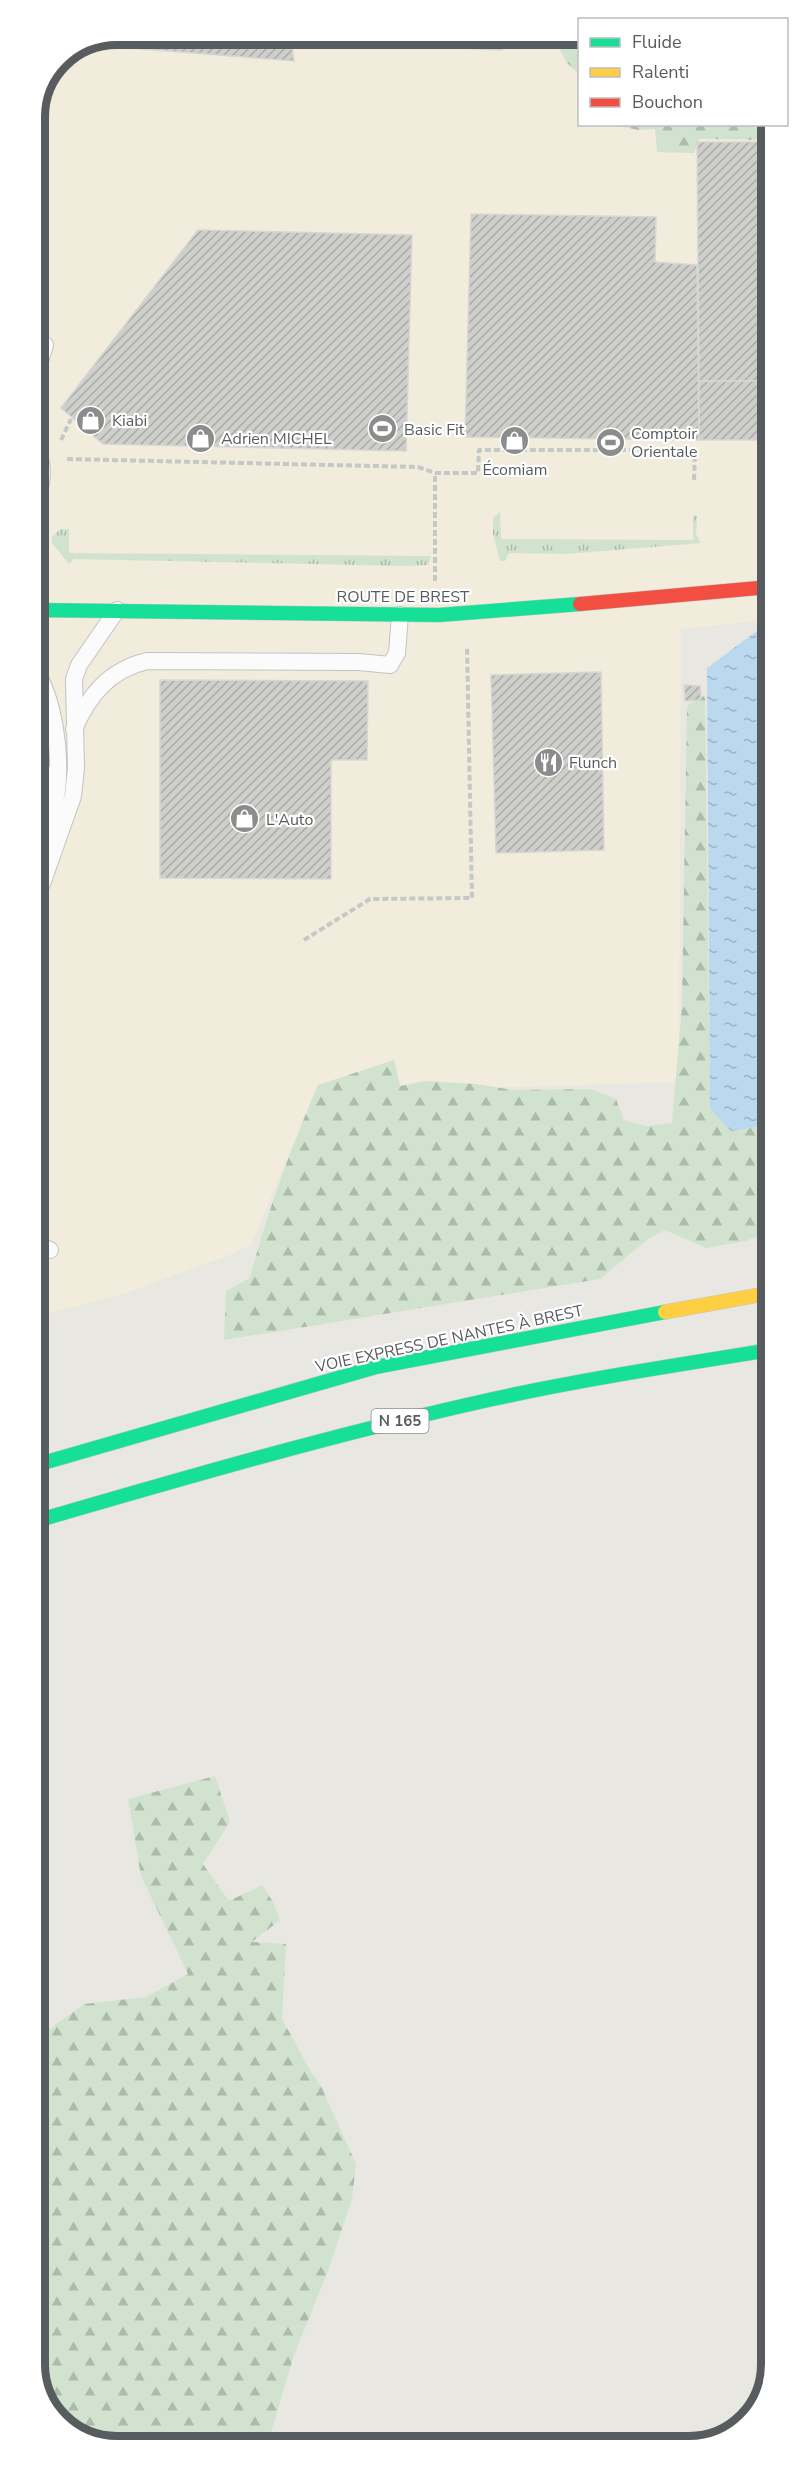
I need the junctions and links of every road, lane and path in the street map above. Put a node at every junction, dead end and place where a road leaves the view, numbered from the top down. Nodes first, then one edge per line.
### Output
1 (45, 465) edge
2 (435, 473) junction
3 (694, 481) dead end
4 (761, 588) edge
5 (434, 593) dead end
6 (45, 610) edge
7 (117, 610) junction
8 (466, 613) junction
9 (400, 615) junction
10 (45, 689) edge
11 (74, 729) junction
12 (59, 767) junction
13 (45, 788) edge
14 (45, 841) edge
15 (45, 864) edge
16 (304, 940) dead end
17 (761, 1295) edge
18 (761, 1351) edge
19 (283, 1392) junction
20 (48, 1447) dead end
21 (45, 1462) edge
22 (45, 1518) edge

1 - 2 path
2 - 3 path
2 - 5 path
4 - 8 main road, ROUTE DE BREST
6 - 7 main road, ROUTE DE BREST
7 - 9 main road, ROUTE DE BREST
7 - 11 lane
8 - 9 main road, ROUTE DE BREST
8 - 16 path
9 - 11 lane
10 - 12 lane
11 - 15 lane
12 - 13 lane
12 - 14 lane
17 - 19 main road, VOIE EXPRESS DE NANTES À BREST
18 - 22 main road, N 165
19 - 20 main road
19 - 21 main road, VOIE EXPRESS DE NANTES À BREST

